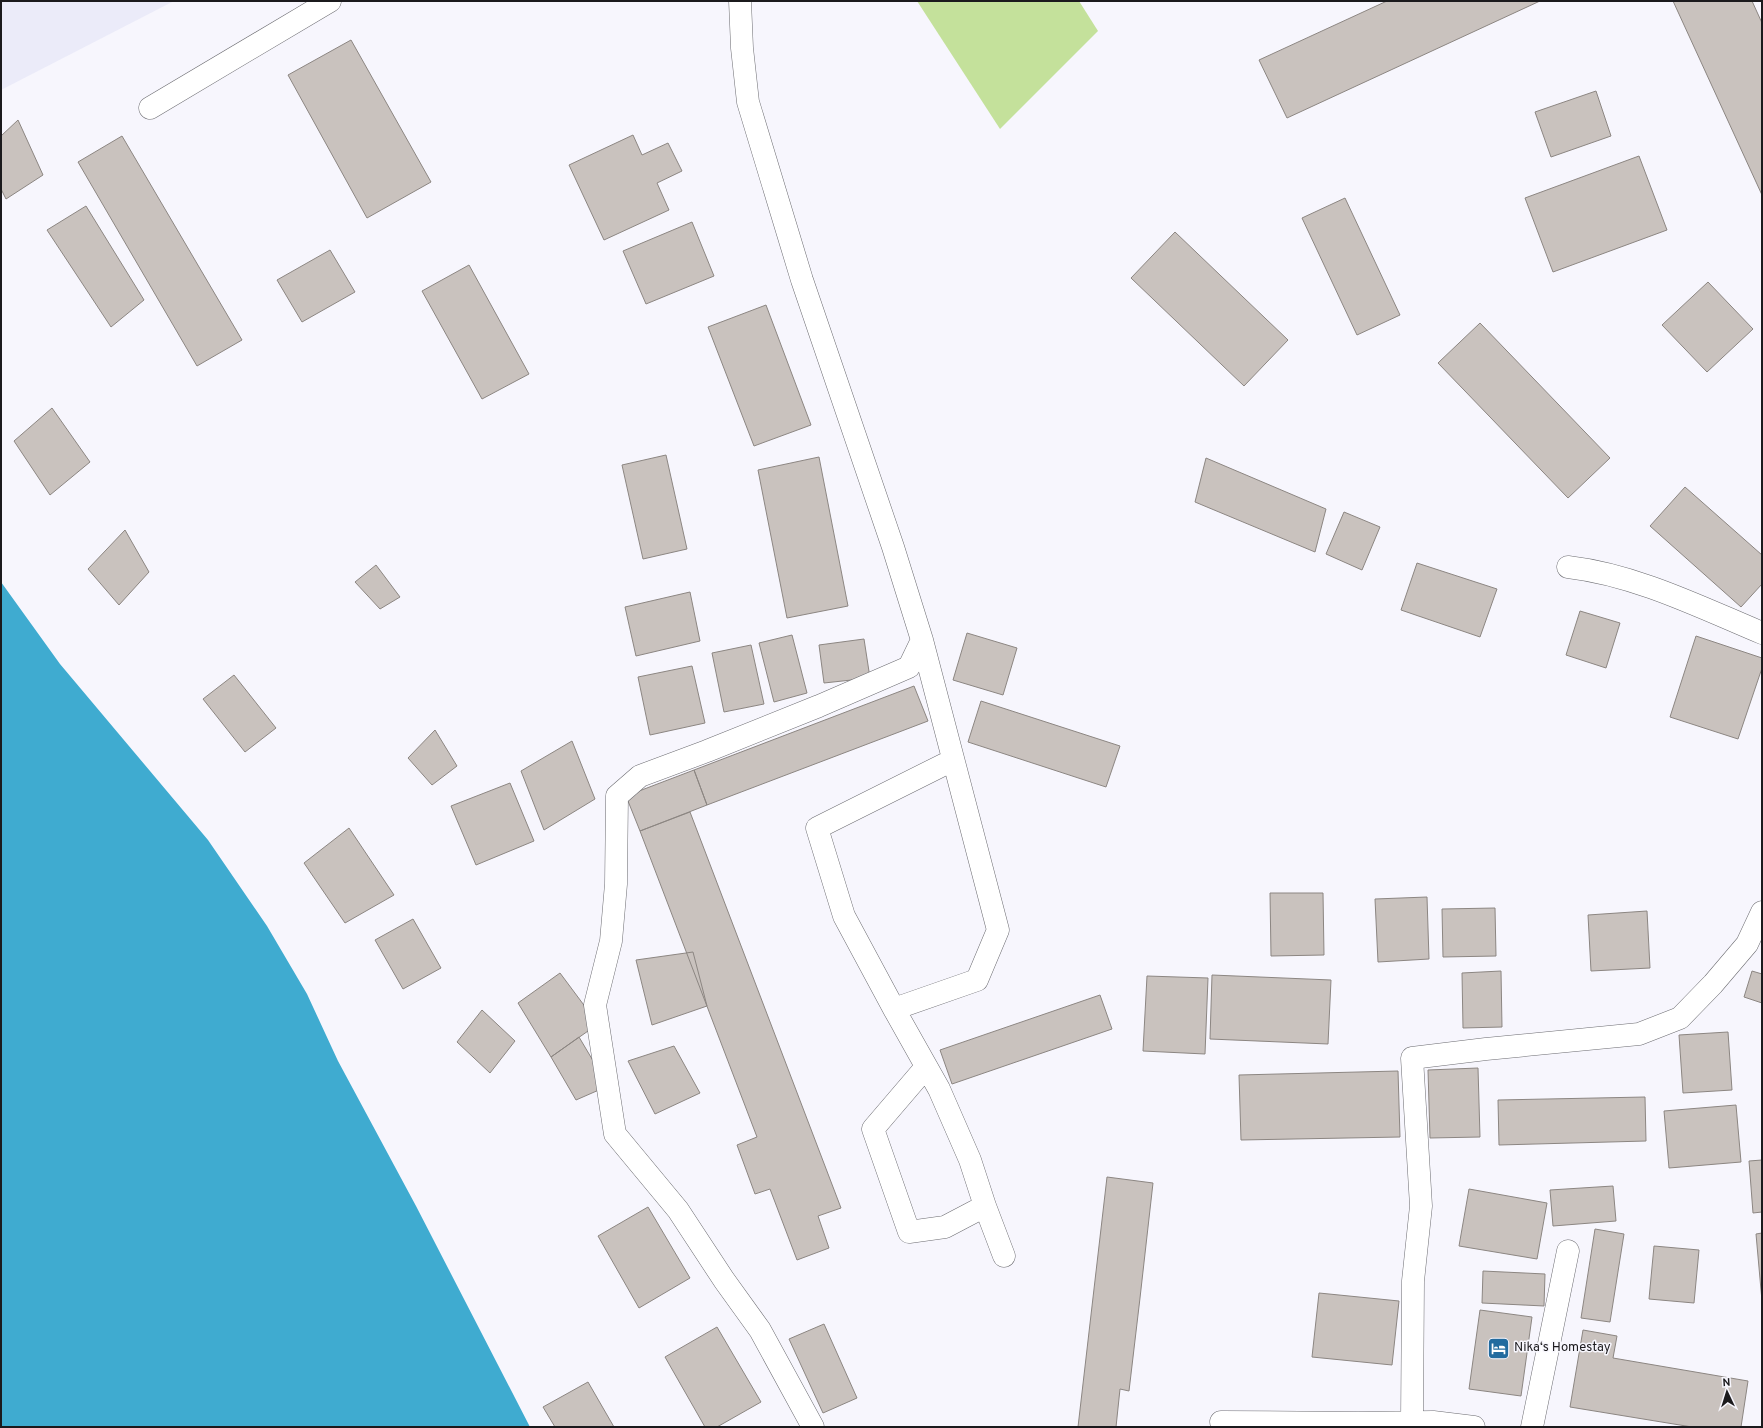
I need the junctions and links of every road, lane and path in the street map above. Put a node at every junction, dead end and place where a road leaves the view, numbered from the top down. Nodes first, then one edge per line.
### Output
1 (330, 1) edge
2 (740, 1) edge
3 (150, 108) dead end
4 (1568, 567) dead end
5 (1762, 634) edge
6 (922, 640) junction
7 (953, 760) junction
8 (1762, 912) edge
9 (894, 1009) junction
10 (926, 1067) junction
11 (985, 1206) junction
12 (1568, 1251) dead end
13 (1004, 1256) dead end
14 (1221, 1422) dead end
15 (1412, 1422) junction
16 (813, 1427) edge
17 (1474, 1427) edge
18 (1532, 1427) edge

1 - 3 street
2 - 6 street
4 - 5 street
6 - 7 street
6 - 16 street
7 - 9 street
7 - 9 street
8 - 15 street
9 - 10 street
10 - 11 street
10 - 11 street
11 - 13 street
12 - 18 street
14 - 15 street
15 - 17 street

